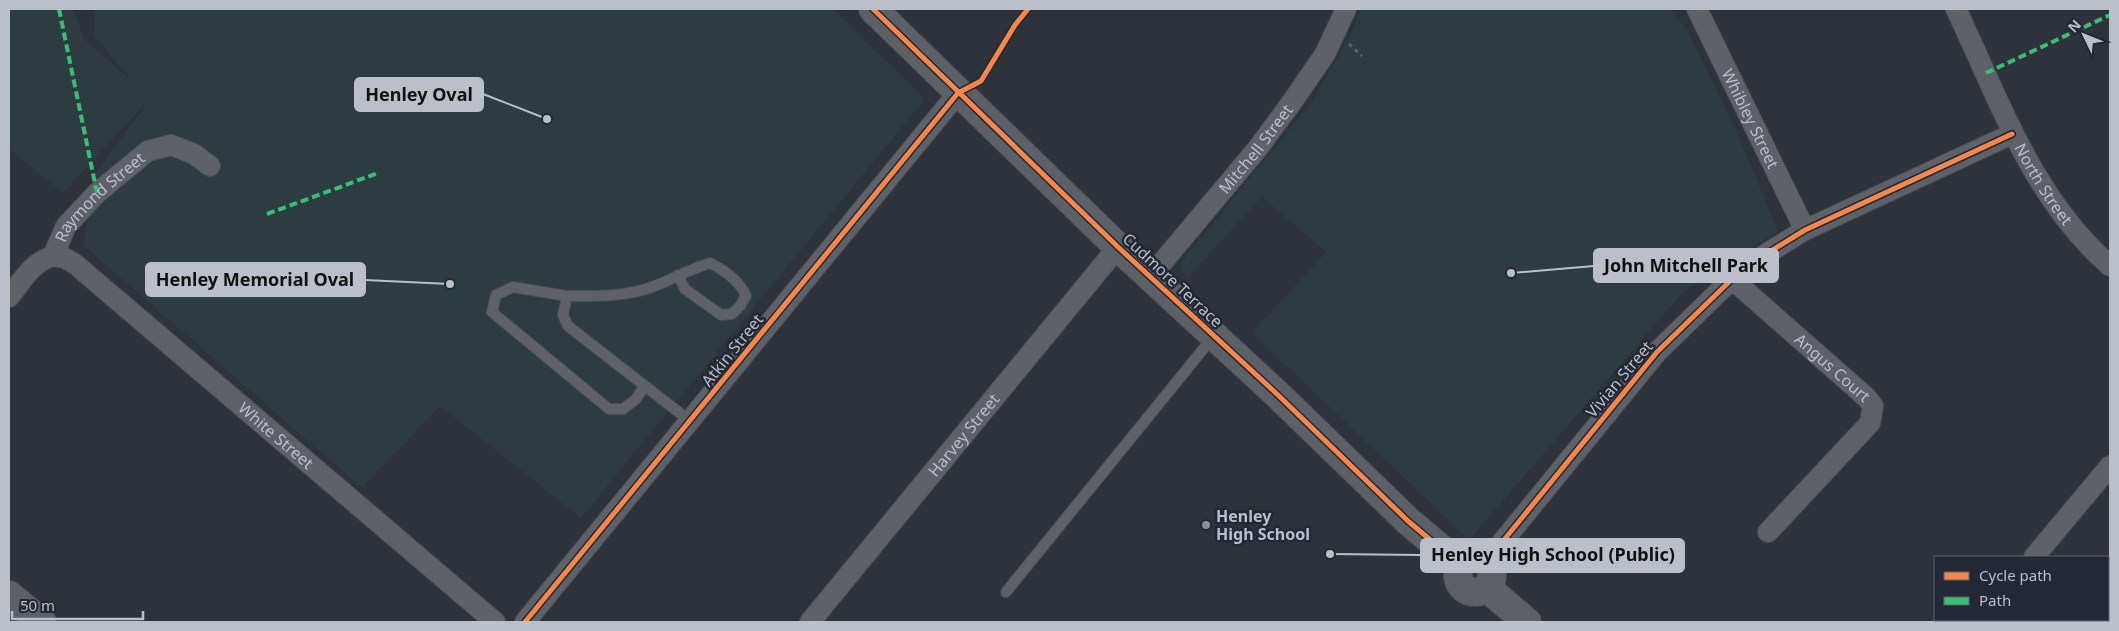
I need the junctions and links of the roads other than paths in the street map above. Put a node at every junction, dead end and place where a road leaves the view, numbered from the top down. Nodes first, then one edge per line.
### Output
1 (872, 9) edge
2 (1346, 9) edge
3 (1697, 9) edge
4 (1956, 9) edge
5 (958, 93) junction
6 (2012, 134) junction
7 (210, 166) dead end
8 (1805, 230) junction
9 (1118, 247) junction
10 (53, 256) junction
11 (2110, 266) edge
12 (678, 275) junction
13 (1150, 277) junction
14 (1732, 279) junction
15 (9, 296) edge
16 (567, 296) junction
17 (1213, 336) junction
18 (645, 386) junction
19 (690, 421) junction
20 (2110, 466) edge
21 (1768, 532) dead end
22 (2035, 556) edge
23 (1478, 572) junction
24 (1006, 592) dead end
25 (9, 595) edge
26 (41, 622) edge
27 (495, 622) edge
28 (524, 622) edge
29 (810, 622) edge
30 (1527, 622) edge

1 - 5 street, Cudmore Terrace
2 - 13 street, Mitchell Street
3 - 8 street, Whibley Street
4 - 6 street, North Street
5 - 9 street, Cudmore Terrace
5 - 19 street, Atkin Street
6 - 8 street, Vivian Street
6 - 11 street, North Street
7 - 10 street, Raymond Street
8 - 14 street, Vivian Street
9 - 13 street, Cudmore Terrace
9 - 29 street, Harvey Street
10 - 15 street, Raymond Street
10 - 27 street, White Street
12 - 12 lane
12 - 16 lane
13 - 17 street, Cudmore Terrace
14 - 21 street, Angus Court
14 - 23 street, Vivian Street
16 - 18 lane
16 - 18 lane
17 - 23 street, Cudmore Terrace
17 - 24 lane
18 - 19 lane
19 - 28 street, Atkin Street
20 - 22 street
23 - 30 street, Cudmore Terrace
25 - 26 street

